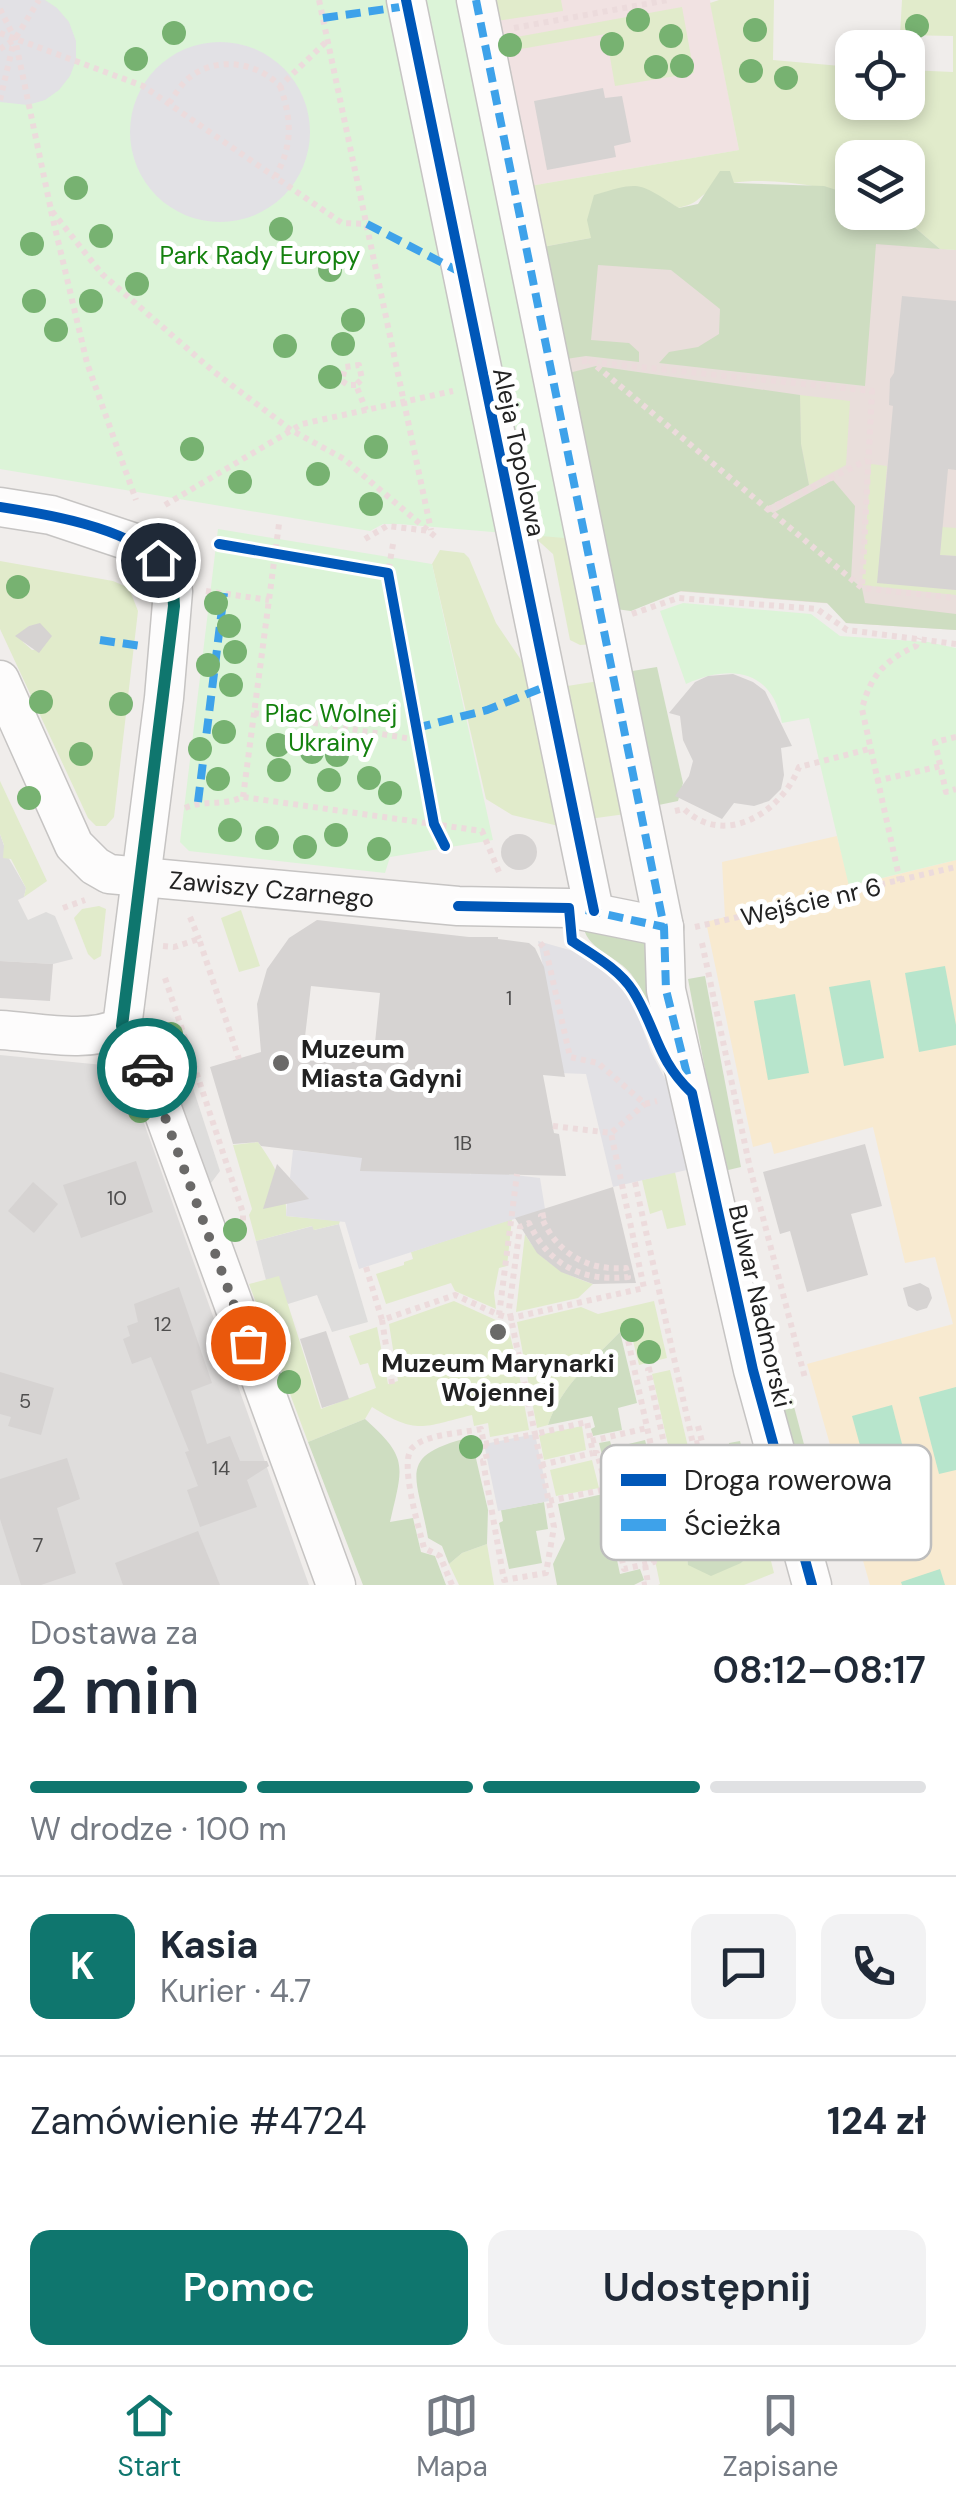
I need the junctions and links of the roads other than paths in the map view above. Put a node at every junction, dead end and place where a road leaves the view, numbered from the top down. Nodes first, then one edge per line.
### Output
1 (406, 0) edge
2 (480, 17) edge
3 (0, 507) edge
4 (0, 680) edge
5 (140, 878) junction
6 (594, 911) junction
7 (686, 921) junction
8 (122, 1026) junction
9 (0, 1030) edge
10 (774, 1445) edge
11 (805, 1560) edge
12 (336, 1585) edge
13 (812, 1585) edge

1 - 6 street, Aleja Topolowa
2 - 7 street, Aleja Topolowa
3 - 5 street, Zawiszy Czarnego
4 - 5 street
5 - 6 street, Zawiszy Czarnego
5 - 8 street
6 - 7 street, Zawiszy Czarnego
7 - 10 street, Bulwar Nadmorski
8 - 9 street
8 - 12 street
11 - 13 street, Bulwar Nadmorski

